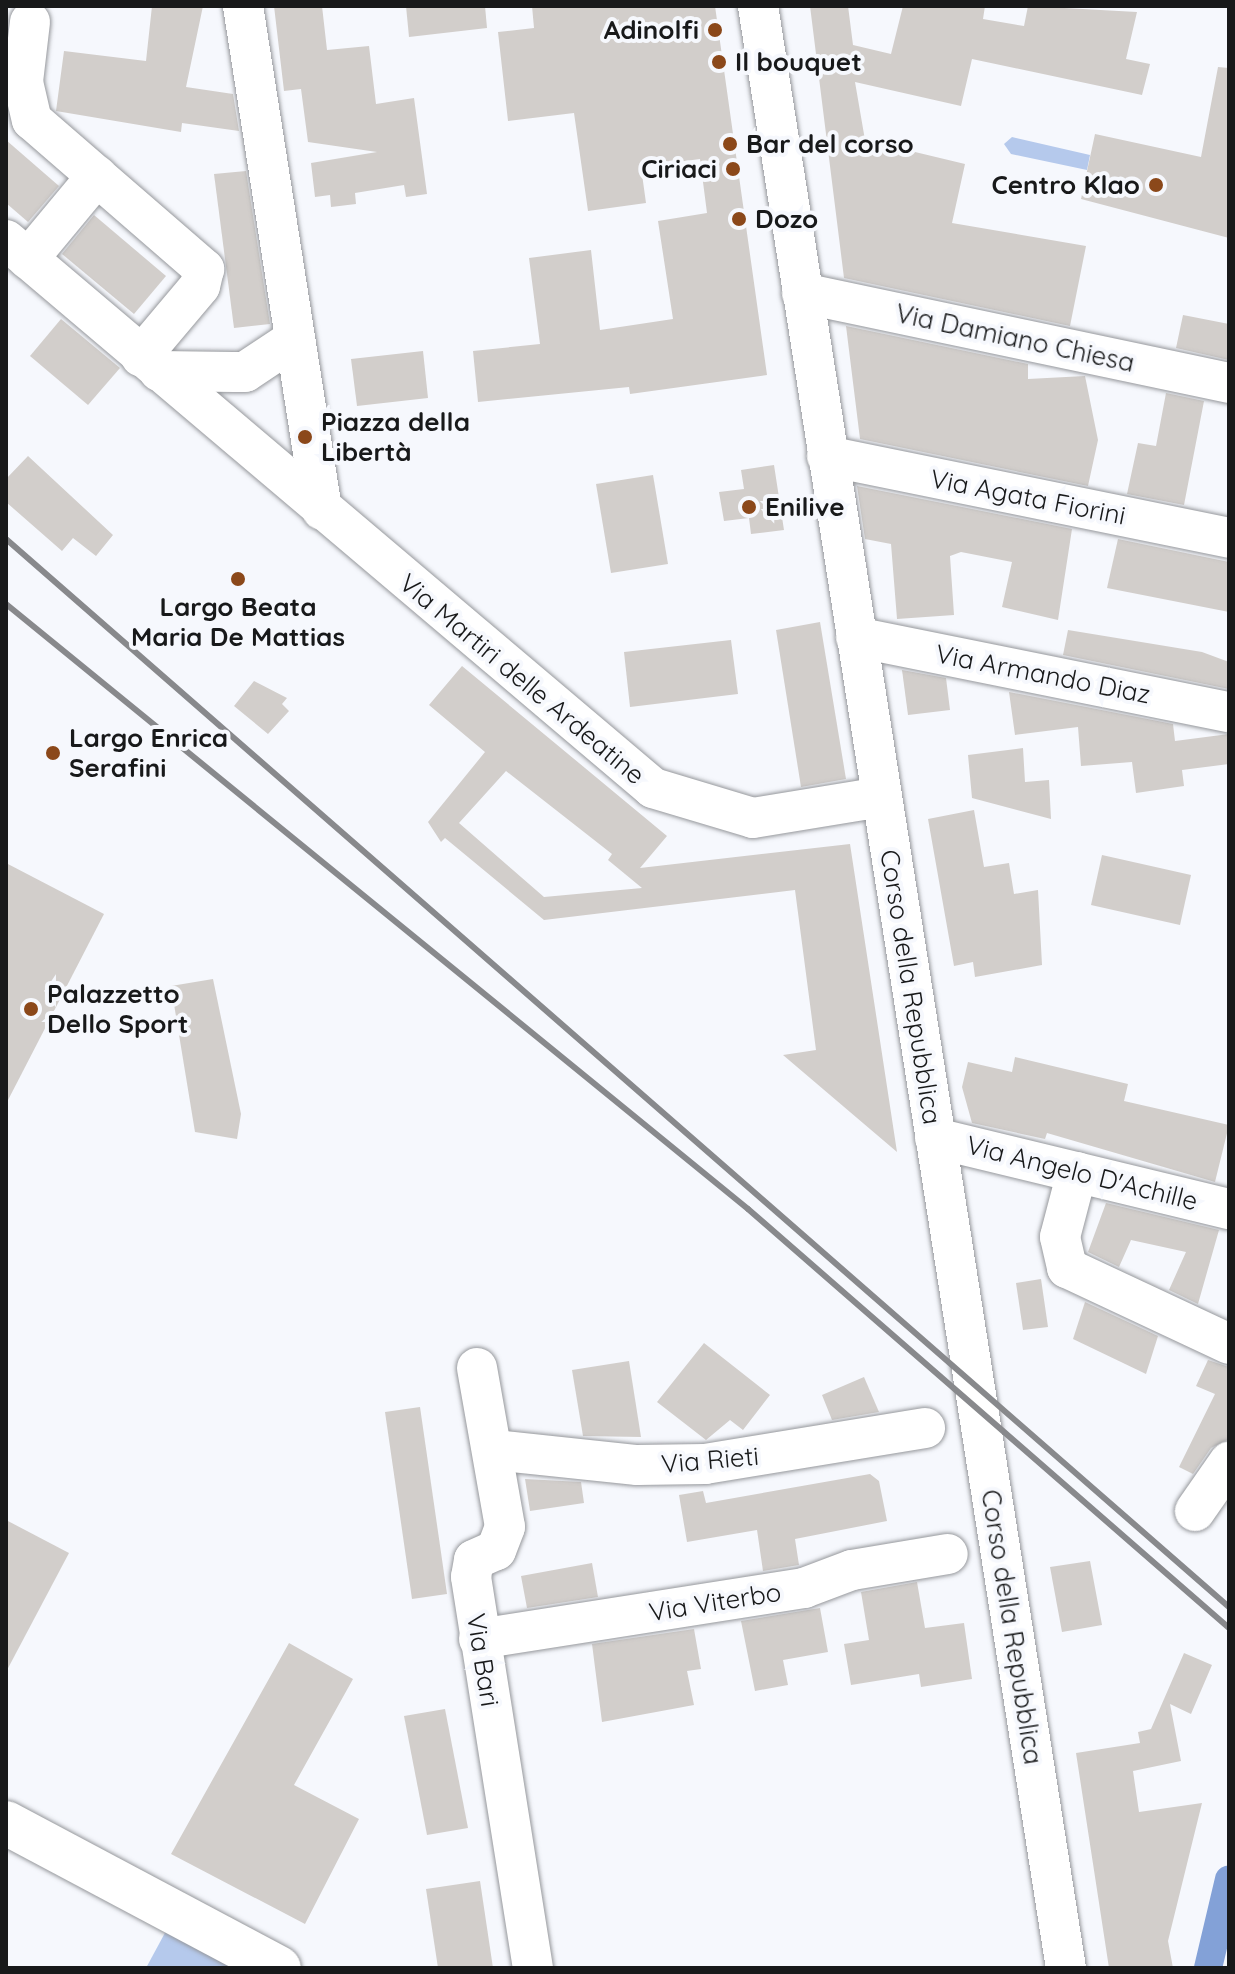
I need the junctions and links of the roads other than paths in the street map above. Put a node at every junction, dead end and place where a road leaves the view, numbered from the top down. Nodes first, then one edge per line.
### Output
1 (243, 6) edge
2 (758, 6) edge
3 (30, 22) dead end
4 (97, 176) junction
5 (17, 250) edge
6 (802, 293) junction
7 (290, 342) junction
8 (150, 364) junction
9 (1229, 383) edge
10 (827, 456) junction
11 (322, 510) junction
12 (1229, 538) edge
13 (856, 637) junction
14 (1229, 712) edge
15 (881, 797) junction
16 (935, 1138) junction
17 (1077, 1172) junction
18 (1229, 1209) edge
19 (1229, 1344) edge
20 (477, 1368) dead end
21 (925, 1428) dead end
22 (494, 1450) junction
23 (1229, 1462) edge
24 (1195, 1511) dead end
25 (948, 1554) dead end
26 (479, 1639) junction
27 (6, 1823) edge
28 (279, 1968) edge
29 (533, 1968) edge
30 (1066, 1968) edge

1 - 7 street
2 - 6 street, Corso della Repubblica
3 - 4 street
4 - 5 street
4 - 8 street
5 - 8 street
6 - 9 street, Via Damiano Chiesa
6 - 10 street, Corso della Repubblica
7 - 8 street
7 - 11 street
8 - 11 street
10 - 12 street, Via Agata Fiorini
10 - 13 street, Corso della Repubblica
11 - 15 street, Via Martiri delle Ardeatine
13 - 14 street, Via Armando Diaz
13 - 15 street, Corso della Repubblica
15 - 16 street, Corso della Repubblica
16 - 17 street, Via Angelo D'Achille
16 - 30 street, Corso della Repubblica
17 - 18 street, Via Angelo D'Achille
17 - 19 street
20 - 22 street, Via Bari
21 - 22 street, Via Rieti
22 - 26 street, Via Bari
23 - 24 street
25 - 26 street, Via Viterbo
26 - 29 street, Via Bari
27 - 28 main road

